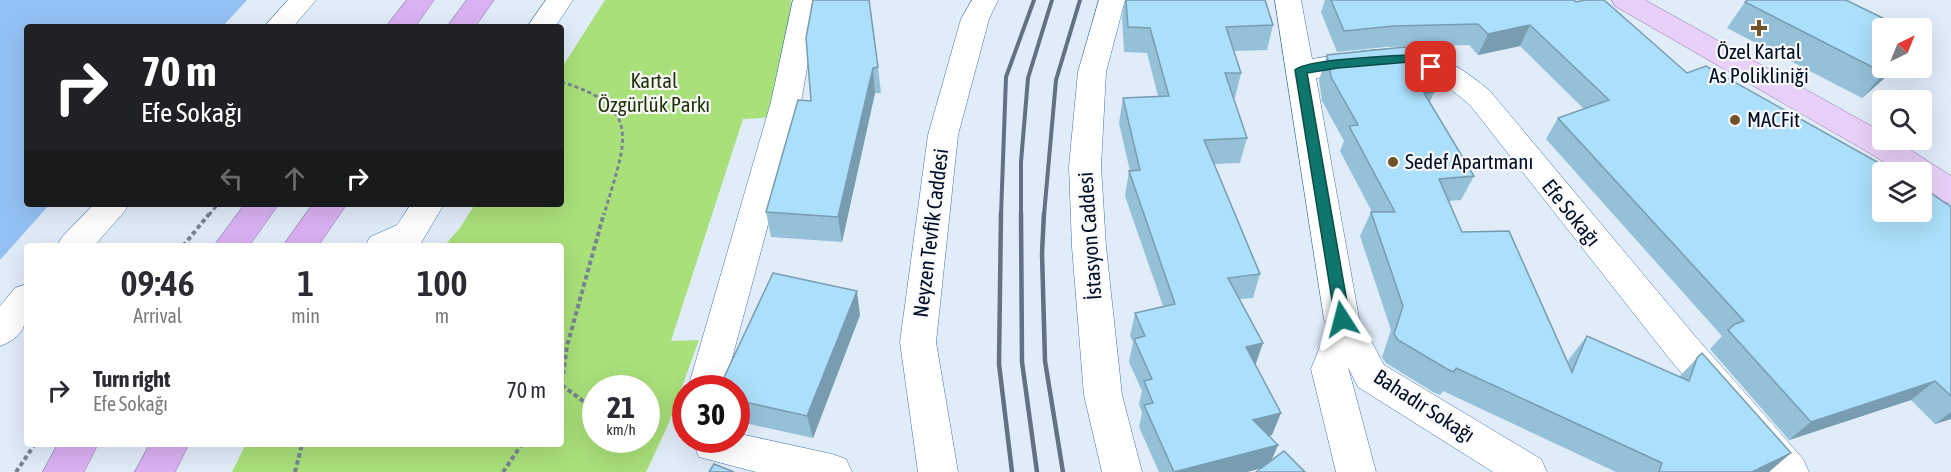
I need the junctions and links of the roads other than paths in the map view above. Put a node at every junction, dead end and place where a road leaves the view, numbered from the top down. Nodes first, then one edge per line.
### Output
1 (303, 0) edge
2 (421, 0) edge
3 (481, 0) edge
4 (560, 0) edge
5 (806, 0) edge
6 (986, 0) edge
7 (1112, 0) edge
8 (1288, 0) edge
9 (1615, 5) edge
10 (281, 24) edge
11 (402, 24) edge
12 (463, 24) edge
13 (543, 24) edge
14 (1300, 70) junction
15 (1872, 169) edge
16 (1951, 192) edge
17 (110, 207) edge
18 (261, 207) edge
19 (329, 207) edge
20 (426, 207) edge
21 (1932, 208) edge
22 (1951, 220) edge
23 (77, 243) edge
24 (233, 243) edge
25 (302, 243) edge
26 (389, 243) edge
27 (24, 302) edge
28 (0, 331) edge
29 (1352, 338) junction
30 (710, 375) edge
31 (77, 447) edge
32 (169, 447) edge
33 (748, 453) edge
34 (63, 472) edge
35 (155, 472) edge
36 (832, 472) edge
37 (938, 472) edge
38 (1122, 472) edge
39 (1356, 472) edge
40 (1527, 472) edge
41 (1789, 472) edge

1 - 10 street
2 - 11 highway
3 - 12 highway
4 - 13 street
5 - 30 street
6 - 37 street, Neyzen Tevfik Caddesi
7 - 38 street, İstasyon Caddesi
8 - 14 street, Bahadır Sokağı
9 - 15 main road
9 - 16 main road
14 - 29 street, Bahadır Sokağı
14 - 41 street, Efe Sokağı
17 - 23 street
18 - 24 highway
19 - 25 highway
20 - 26 street
21 - 22 main road
27 - 28 street
29 - 39 street
29 - 40 street, Bahadır Sokağı
31 - 34 highway
32 - 35 highway
33 - 36 street

